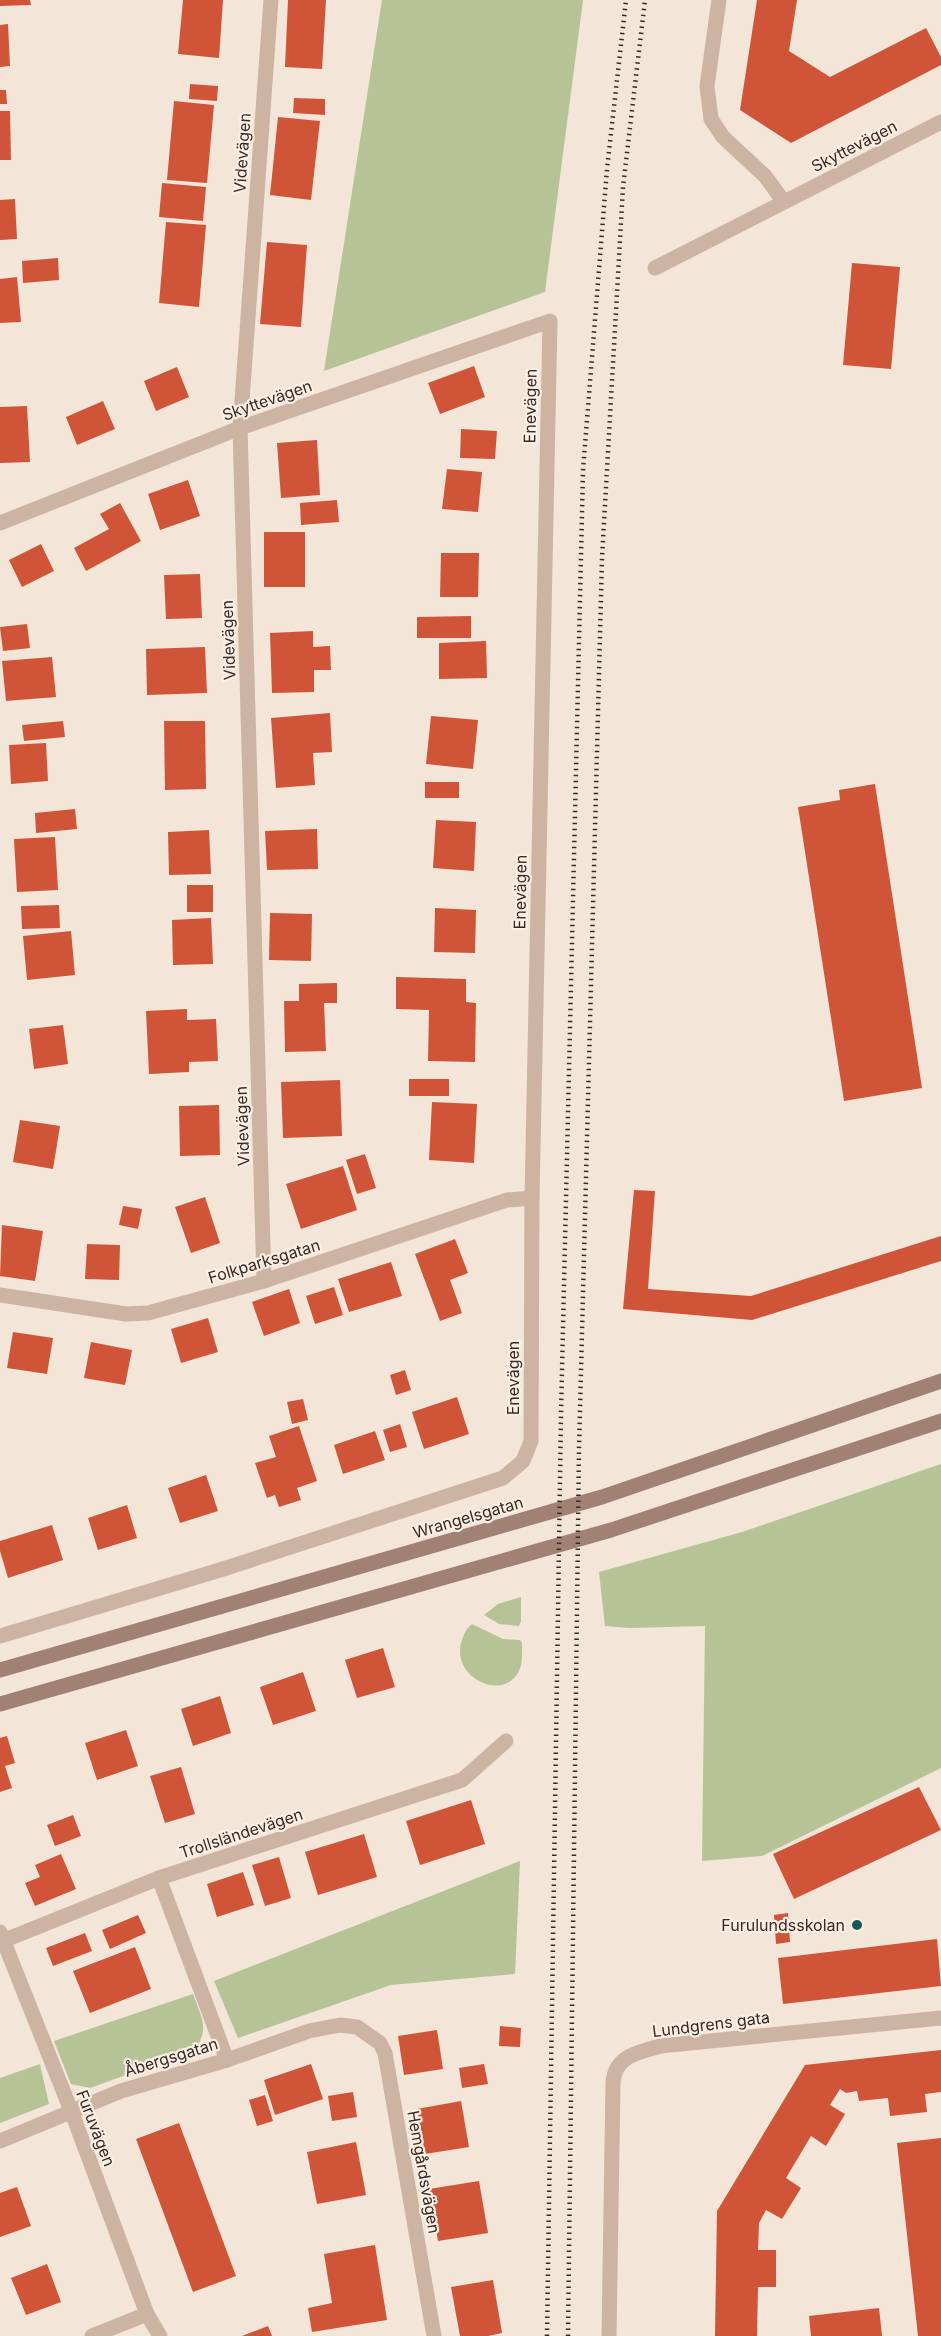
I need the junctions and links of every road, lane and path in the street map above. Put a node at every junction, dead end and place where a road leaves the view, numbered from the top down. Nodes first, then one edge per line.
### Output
1 (271, 0) edge
2 (719, 0) edge
3 (941, 122) edge
4 (784, 202) junction
5 (655, 268) dead end
6 (550, 321) joint
7 (240, 428) junction
8 (0, 523) edge
9 (532, 1198) junction
10 (264, 1281) junction
11 (0, 1295) edge
12 (941, 1382) edge
13 (941, 1421) edge
14 (523, 1461) joint
15 (0, 1636) edge
16 (0, 1670) edge
17 (0, 1704) edge
18 (506, 1741) dead end
19 (159, 1878) junction
20 (1, 1938) edge
21 (941, 2018) edge
22 (357, 2027) joint
23 (227, 2060) junction
24 (72, 2113) junction
25 (0, 2142) edge
26 (147, 2314) junction
27 (92, 2336) edge
28 (160, 2336) edge
29 (434, 2336) edge
30 (609, 2336) edge

1 - 7 street, Videvägen
2 - 4 street
3 - 4 street, Skyttevägen
4 - 5 street, Skyttevägen
6 - 7 street, Skyttevägen
6 - 9 street, Enevägen
7 - 8 street, Skyttevägen
7 - 10 street, Videvägen
9 - 10 street, Folkparksgatan
9 - 14 street, Enevägen
10 - 11 street, Folkparksgatan
12 - 16 main road, Wrangelsgatan
13 - 17 main road
14 - 15 street, Wrangelsgatan
18 - 19 street, Trollsländevägen
19 - 20 street, Trollsländevägen
19 - 23 street
20 - 24 street, Furuvägen
21 - 30 street, Lundgrens gata
22 - 23 street, Åbergsgatan
22 - 29 street, Hemgårdsvägen
23 - 24 street, Åbergsgatan
24 - 25 street, Åbergsgatan
24 - 26 street, Furuvägen
26 - 27 street
26 - 28 street, Furuvägen

